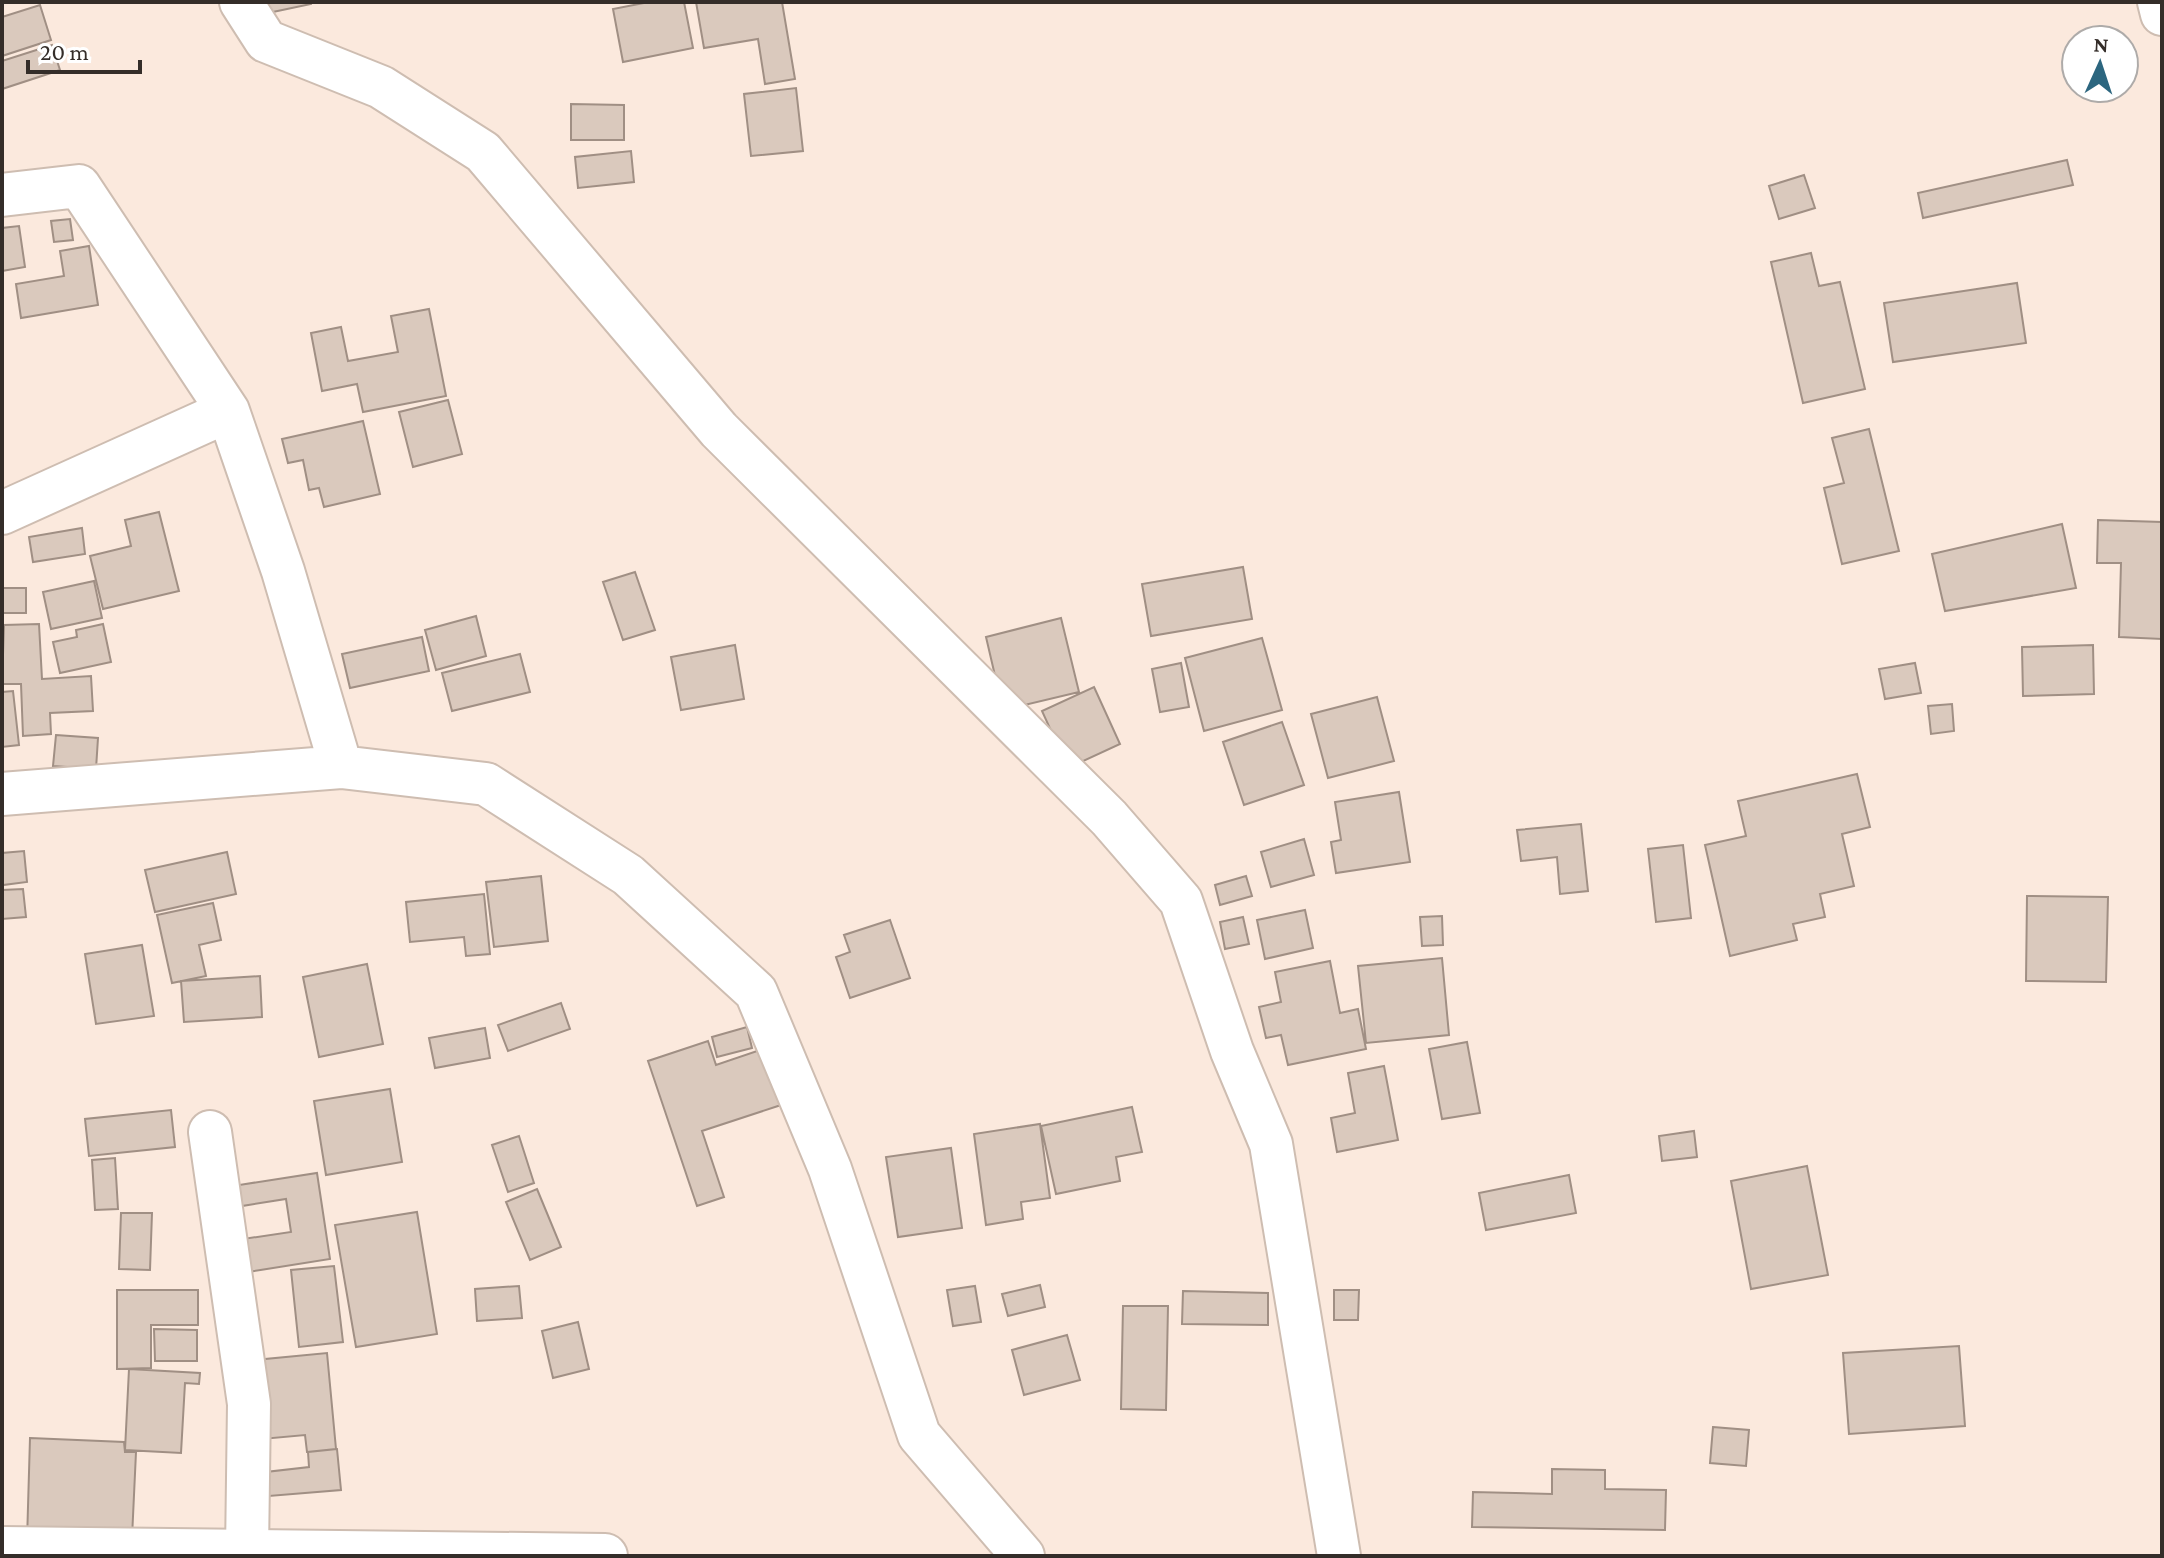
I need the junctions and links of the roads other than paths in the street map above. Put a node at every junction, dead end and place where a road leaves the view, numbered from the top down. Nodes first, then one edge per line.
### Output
1 (241, 2) edge
2 (2159, 2) edge
3 (2162, 14) edge
4 (2, 195) edge
5 (228, 411) junction
6 (2, 513) edge
7 (341, 767) junction
8 (2, 794) edge
9 (210, 1132) dead end
10 (2, 1549) edge
11 (247, 1552) junction
12 (605, 1556) edge
13 (1023, 1556) edge
14 (1339, 1556) edge

1 - 14 street
2 - 3 street
4 - 5 street
5 - 6 street
5 - 7 street
7 - 8 street
7 - 13 street
9 - 11 street
10 - 11 street
11 - 12 street

